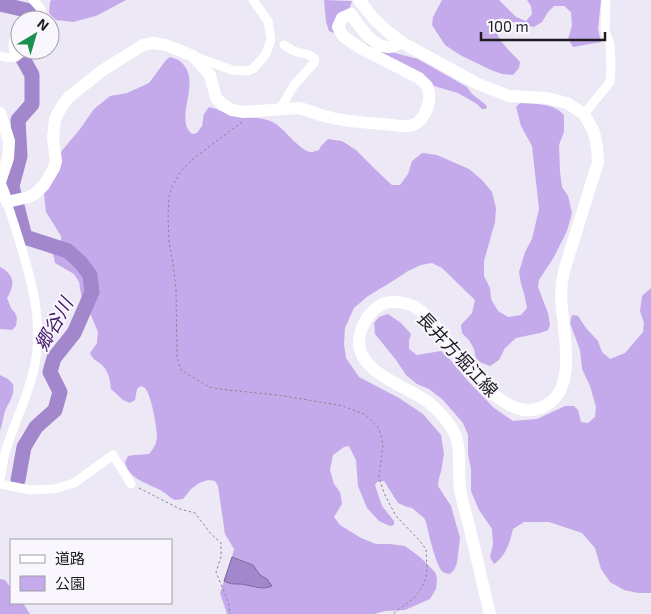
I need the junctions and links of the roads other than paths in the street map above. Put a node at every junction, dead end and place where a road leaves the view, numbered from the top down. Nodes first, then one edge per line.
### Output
1 (33, 0) edge
2 (253, 0) edge
3 (359, 0) edge
4 (606, 0) edge
5 (42, 10) edge
6 (352, 14) junction
7 (401, 42) junction
8 (284, 45) dead end
9 (193, 56) junction
10 (280, 108) junction
11 (0, 113) edge
12 (584, 114) junction
13 (0, 183) edge
14 (9, 201) junction
15 (0, 479) edge
16 (0, 484) edge
17 (131, 484) road end
18 (490, 614) edge

1 - 5 street
2 - 9 street
3 - 6 main road
3 - 7 main road
4 - 12 street
6 - 7 main road
6 - 10 main road
7 - 12 main road
8 - 10 street
9 - 10 main road
9 - 14 main road
11 - 13 main road
12 - 18 main road, 長井方堀江線
13 - 14 main road
14 - 15 street
16 - 17 street

